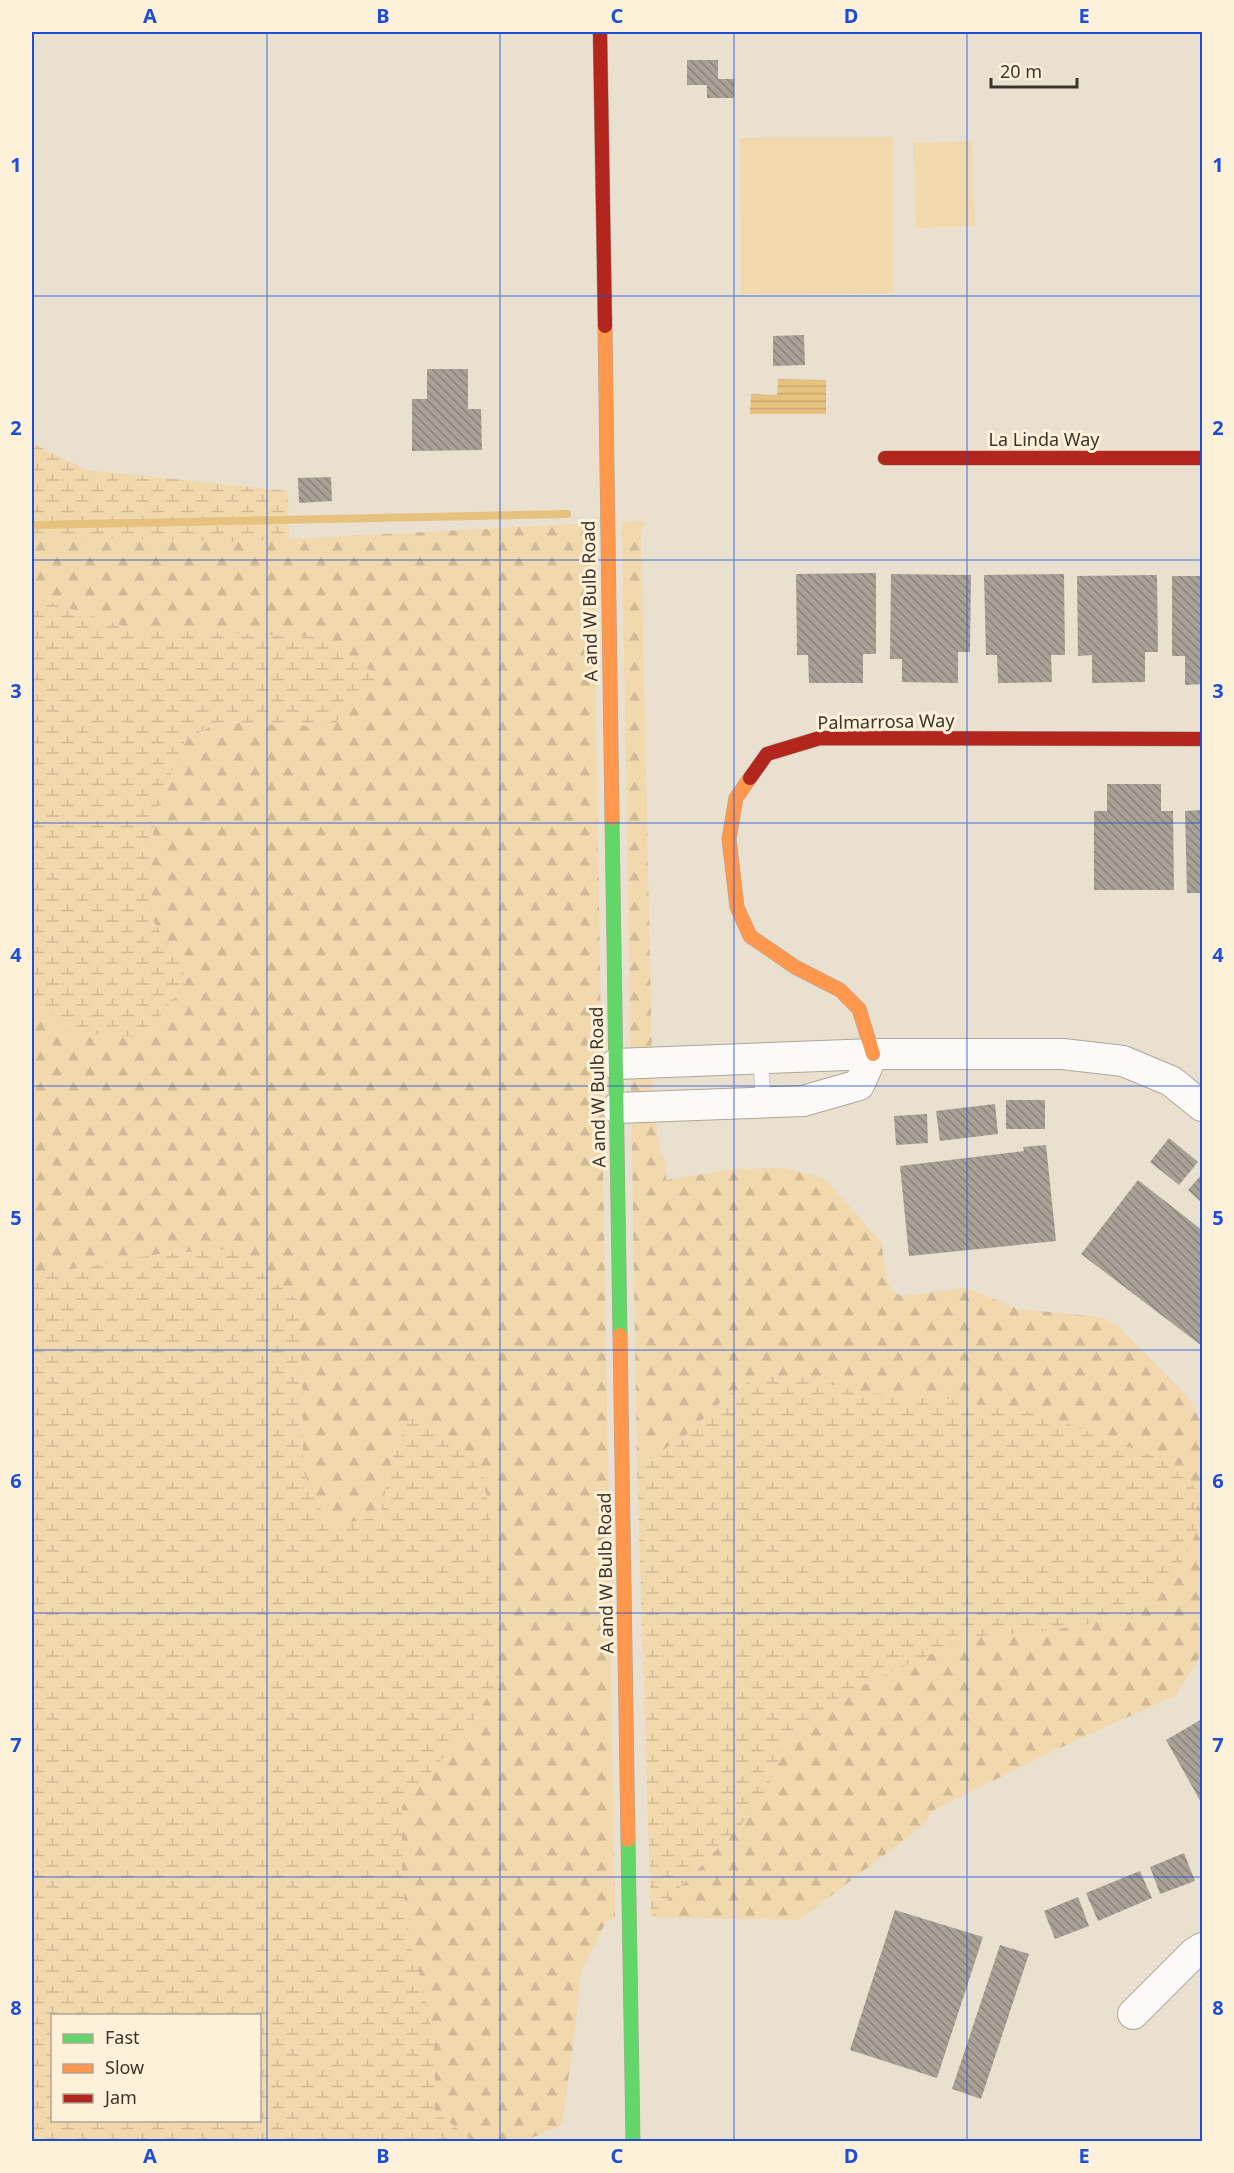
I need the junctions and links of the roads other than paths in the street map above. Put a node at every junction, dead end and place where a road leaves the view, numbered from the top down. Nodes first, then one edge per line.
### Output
1 (600, 32) edge
2 (1203, 458) edge
3 (885, 459) dead end
4 (1203, 739) edge
5 (873, 1054) junction
6 (761, 1058) junction
7 (616, 1064) junction
8 (763, 1103) junction
9 (1203, 1106) edge
10 (617, 1108) junction
11 (1203, 1948) edge
12 (1134, 2014) dead end
13 (633, 2142) edge

1 - 7 street, A and W Bulb Road
2 - 3 street, La Linda Way
4 - 5 street, Palmarrosa Way
5 - 6 street
5 - 8 street
5 - 9 street
6 - 7 street
6 - 8 lane
7 - 10 street, A and W Bulb Road
8 - 10 street
10 - 13 street, A and W Bulb Road
11 - 12 street

